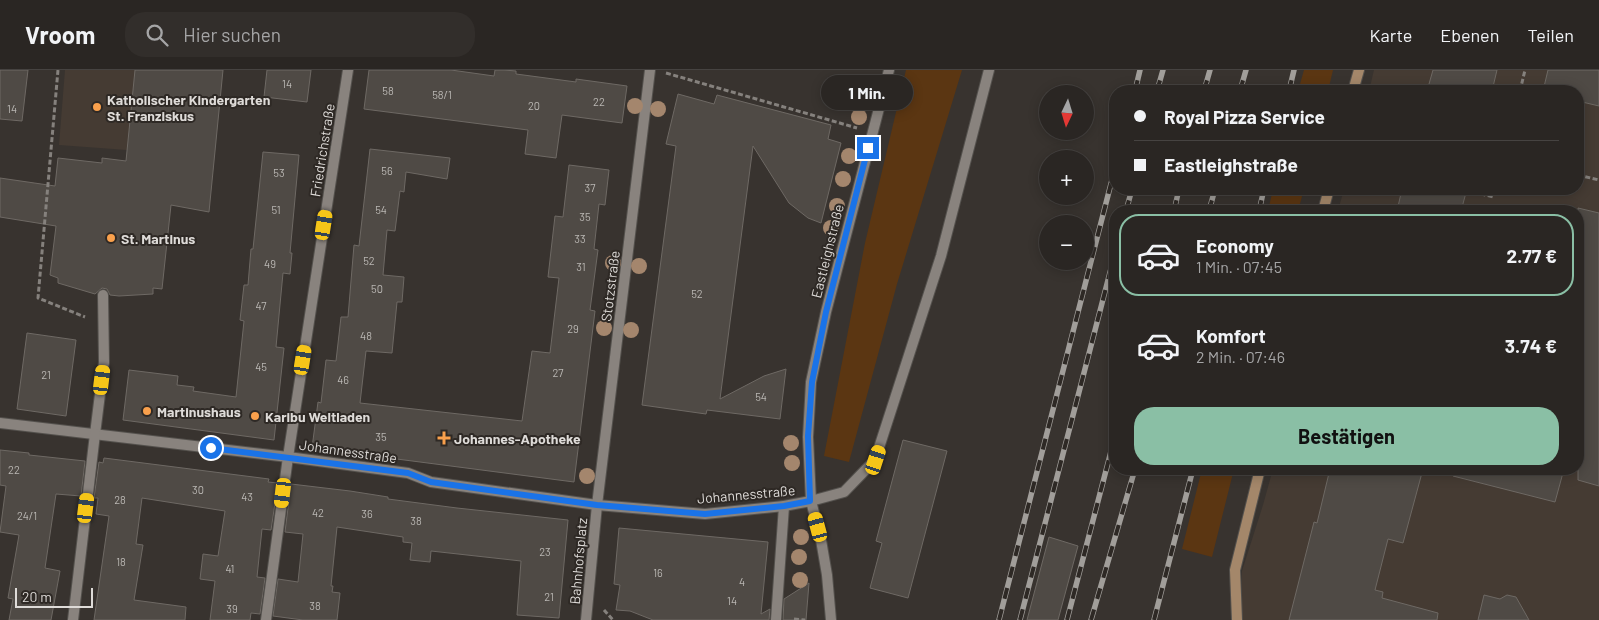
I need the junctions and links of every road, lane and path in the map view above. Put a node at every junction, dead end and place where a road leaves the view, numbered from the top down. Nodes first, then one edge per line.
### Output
1 (58, 70) edge
2 (348, 70) edge
3 (650, 70) edge
4 (889, 70) edge
5 (989, 70) edge
6 (1359, 70) edge
7 (1525, 70) edge
8 (663, 72) dead end
9 (1355, 85) edge
10 (1521, 85) edge
11 (872, 131) junction
12 (1584, 176) edge
13 (1599, 180) edge
14 (103, 295) dead end
15 (103, 325) junction
16 (0, 423) edge
17 (95, 434) junction
18 (288, 457) junction
19 (1259, 475) edge
20 (810, 501) junction
21 (597, 505) junction
22 (784, 506) junction
23 (608, 614) dead end
24 (73, 620) edge
25 (266, 620) edge
26 (586, 620) edge
27 (613, 620) edge
28 (776, 620) edge
29 (831, 620) edge
30 (1237, 620) edge

1 - 15 path
2 - 18 street, Friedrichstraße
3 - 21 street, Stotzstraße
4 - 11 street, Eastleighstraße
5 - 20 street, Johannesstraße
6 - 9 main road
7 - 10 path
8 - 11 path
11 - 20 street, Eastleighstraße
12 - 13 path
14 - 15 street
15 - 17 street
16 - 17 street, Johannesstraße
17 - 18 street, Johannesstraße
17 - 24 street
18 - 21 street, Johannesstraße
18 - 25 street, Friedrichstraße
19 - 30 main road
20 - 22 street, Johannesstraße
20 - 29 street, Eastleighstraße
21 - 22 street, Johannesstraße
21 - 26 street, Bahnhofsplatz
22 - 28 street
23 - 27 path

